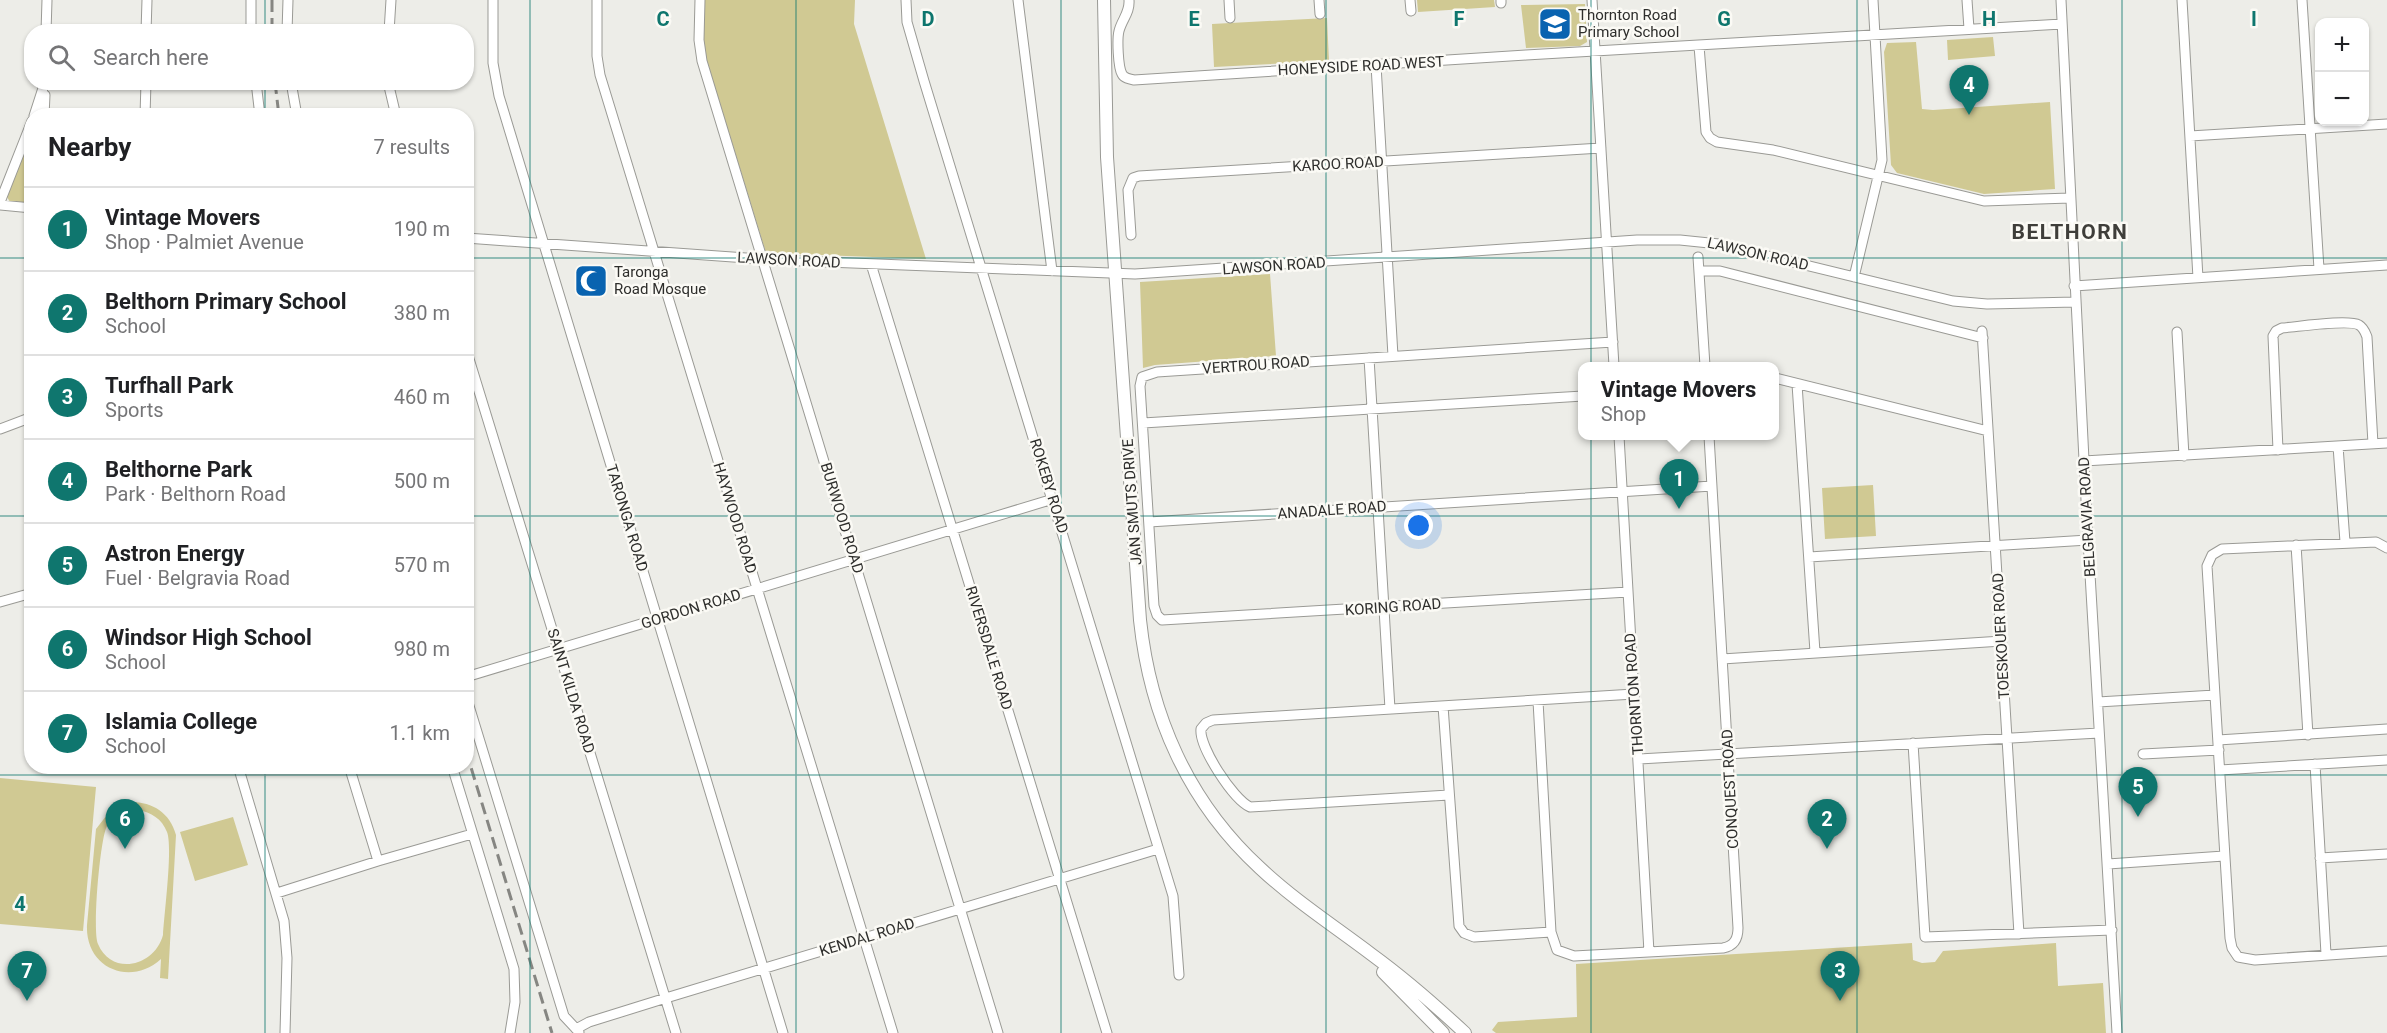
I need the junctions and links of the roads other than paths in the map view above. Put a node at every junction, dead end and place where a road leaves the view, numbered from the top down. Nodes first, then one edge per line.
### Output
1 (47, 0) edge
2 (147, 0) edge
3 (251, 0) edge
4 (288, 0) edge
5 (391, 0) edge
6 (493, 0) edge
7 (597, 0) edge
8 (700, 0) edge
9 (906, 0) edge
10 (1018, 0) edge
11 (1104, 0) edge
12 (1129, 0) edge
13 (1229, 0) edge
14 (1319, 0) edge
15 (1410, 0) edge
16 (1592, 0) edge
17 (1873, 0) edge
18 (1967, 0) edge
19 (2061, 0) edge
20 (2182, 0) edge
21 (2302, 0) edge
22 (1411, 11) dead end
23 (1320, 14) dead end
24 (1230, 18) dead end
25 (46, 24) edge
26 (146, 24) edge
27 (251, 24) edge
28 (287, 24) edge
29 (390, 24) edge
30 (2062, 24) junction
31 (1969, 29) junction
32 (1875, 35) junction
33 (1699, 46) junction
34 (1596, 51) junction
35 (1376, 65) junction
36 (43, 90) edge
37 (45, 90) edge
38 (146, 90) edge
39 (256, 90) edge
40 (292, 90) edge
41 (390, 90) edge
42 (37, 108) edge
43 (44, 108) edge
44 (145, 108) edge
45 (259, 108) edge
46 (296, 108) edge
47 (394, 108) edge
48 (2387, 124) edge
49 (2310, 128) junction
50 (2190, 136) junction
51 (24, 142) edge
52 (1601, 148) junction
53 (1382, 162) junction
54 (1880, 176) junction
55 (2070, 198) junction
56 (0, 203) edge
57 (24, 207) edge
58 (1131, 235) dead end
59 (474, 239) edge
60 (543, 243) junction
61 (1608, 244) junction
62 (653, 251) junction
63 (1698, 257) dead end
64 (1388, 258) junction
65 (762, 259) junction
66 (871, 264) junction
67 (2387, 265) edge
68 (982, 268) junction
69 (2319, 269) junction
70 (1052, 271) junction
71 (1700, 271) junction
72 (1116, 273) junction
73 (1854, 277) junction
74 (2198, 278) junction
75 (2074, 286) junction
76 (2075, 302) junction
77 (2177, 332) dead end
78 (1613, 342) junction
79 (1393, 356) junction
80 (1369, 358) junction
81 (1614, 362) edge
82 (1706, 362) edge
83 (474, 375) edge
84 (1779, 379) edge
85 (1797, 384) junction
86 (1578, 396) edge
87 (1372, 409) junction
88 (24, 420) edge
89 (1143, 423) junction
90 (0, 429) edge
91 (1988, 431) junction
92 (1619, 440) edge
93 (1709, 440) edge
94 (2387, 443) edge
95 (2373, 444) junction
96 (2338, 446) junction
97 (2278, 450) junction
98 (2184, 456) junction
99 (2084, 461) junction
100 (1712, 486) junction
101 (1623, 492) junction
102 (1053, 499) junction
103 (1377, 507) junction
104 (1149, 522) junction
105 (953, 529) junction
106 (2088, 540) junction
107 (2345, 543) junction
108 (1996, 545) junction
109 (2296, 545) junction
110 (2386, 547) edge
111 (1809, 557) junction
112 (854, 559) junction
113 (757, 589) junction
114 (1628, 592) junction
115 (24, 595) edge
116 (0, 602) edge
117 (1384, 607) junction
118 (1158, 617) joint
119 (658, 619) junction
120 (2002, 640) junction
121 (558, 649) junction
122 (1815, 652) junction
123 (1722, 658) junction
124 (474, 675) edge
125 (1634, 694) junction
126 (2215, 695) junction
127 (1538, 701) junction
128 (2098, 702) junction
129 (1443, 706) junction
130 (1390, 709) junction
131 (474, 722) edge
132 (2387, 729) edge
133 (2099, 733) junction
134 (2308, 735) junction
135 (2008, 738) junction
136 (1913, 743) junction
137 (2218, 745) junction
138 (1728, 753) junction
139 (2143, 754) dead end
140 (1639, 759) junction
141 (2387, 760) edge
142 (2315, 764) junction
143 (2220, 770) junction
144 (240, 774) edge
145 (351, 774) edge
146 (454, 774) edge
147 (1449, 795) junction
148 (472, 834) junction
149 (1158, 849) junction
150 (2387, 854) edge
151 (2224, 856) junction
152 (2320, 858) junction
153 (378, 861) junction
154 (2108, 864) junction
155 (1060, 879) junction
156 (277, 893) junction
157 (961, 908) junction
158 (2112, 930) junction
159 (1340, 932) junction
160 (1551, 932) junction
161 (2019, 934) junction
162 (864, 939) junction
163 (2387, 951) edge
164 (1649, 952) junction
165 (2326, 954) junction
166 (763, 969) junction
167 (1179, 975) dead end
168 (666, 998) junction
169 (578, 1031) edge
170 (285, 1033) edge
171 (510, 1033) edge
172 (676, 1033) edge
173 (783, 1033) edge
174 (892, 1033) edge
175 (998, 1033) edge
176 (1107, 1033) edge
177 (1443, 1033) edge
178 (1465, 1033) edge
179 (2117, 1033) edge

1 - 25 street
2 - 26 street
3 - 27 street
4 - 28 street
5 - 29 street
6 - 60 street, TARONGA ROAD
7 - 62 street, HAYWOOD ROAD
8 - 65 street, BURWOOD ROAD
9 - 68 street, ROKEBY ROAD
10 - 70 street
11 - 72 main road, JAN SMUTS DRIVE
12 - 35 street, HONEYSIDE ROAD WEST
13 - 24 street
14 - 23 street
15 - 22 street
16 - 34 street
17 - 32 street
18 - 31 street
19 - 30 street, BELGRAVIA ROAD
20 - 50 street
21 - 49 street
30 - 31 street, HONEYSIDE ROAD WEST
30 - 55 street, BELGRAVIA ROAD
31 - 32 street, HONEYSIDE ROAD WEST
32 - 33 street, HONEYSIDE ROAD WEST
32 - 54 street
33 - 34 street, HONEYSIDE ROAD WEST
33 - 54 street
34 - 35 street, HONEYSIDE ROAD WEST
34 - 52 street
35 - 53 street
36 - 42 street
37 - 43 street
38 - 44 street
39 - 45 street
40 - 46 street
41 - 47 street
48 - 49 street
49 - 50 street
49 - 69 street
50 - 74 street
51 - 56 street
52 - 53 street, KAROO ROAD
52 - 61 street
53 - 58 street, KAROO ROAD
53 - 64 street
54 - 55 street
54 - 73 street
55 - 75 street, BELGRAVIA ROAD
56 - 57 street
59 - 60 street, LAWSON ROAD
60 - 62 street, LAWSON ROAD
60 - 119 street, TARONGA ROAD
61 - 64 street, LAWSON ROAD
61 - 73 street, LAWSON ROAD
61 - 78 street
62 - 65 street, LAWSON ROAD
62 - 113 street, HAYWOOD ROAD
63 - 71 street
64 - 72 street, LAWSON ROAD
64 - 79 street
65 - 66 street, LAWSON ROAD
65 - 112 street, BURWOOD ROAD
66 - 68 street, LAWSON ROAD
66 - 105 street, RIVERSDALE ROAD
67 - 69 street
68 - 70 street, LAWSON ROAD
68 - 102 street, ROKEBY ROAD
69 - 74 street
70 - 72 street, LAWSON ROAD
71 - 82 street
71 - 91 street, TOESKOUER ROAD
72 - 159 main road, JAN SMUTS DRIVE
73 - 76 street, LAWSON ROAD
74 - 75 street
75 - 76 street, BELGRAVIA ROAD
76 - 99 street, BELGRAVIA ROAD
77 - 98 street
78 - 79 street, VERTROU ROAD
78 - 81 street
79 - 80 street, VERTROU ROAD
80 - 87 street
80 - 89 street, VERTROU ROAD
83 - 121 street, SAINT KILDA ROAD
84 - 85 street
85 - 91 street
85 - 111 street
86 - 87 street
87 - 89 street
87 - 103 street
88 - 90 street
89 - 104 street, VERTROU ROAD
91 - 108 street, TOESKOUER ROAD
92 - 101 street, THORNTON ROAD
93 - 100 street, CONQUEST ROAD
94 - 95 street
95 - 96 street
95 - 97 street
96 - 97 street
96 - 107 street
97 - 98 street
98 - 99 street
99 - 106 street, BELGRAVIA ROAD
100 - 101 street, ANADALE ROAD
100 - 123 street, CONQUEST ROAD
101 - 103 street, ANADALE ROAD
101 - 114 street, THORNTON ROAD
102 - 105 street, GORDON ROAD
102 - 149 street, ROKEBY ROAD
103 - 104 street, ANADALE ROAD
103 - 117 street
104 - 118 street, VERTROU ROAD
105 - 112 street, GORDON ROAD
105 - 155 street, RIVERSDALE ROAD
106 - 108 street
106 - 128 street, BELGRAVIA ROAD
107 - 109 street
107 - 110 street
108 - 111 street
108 - 120 street, TOESKOUER ROAD
109 - 126 street
109 - 134 street
111 - 122 street
112 - 113 street, GORDON ROAD
112 - 157 street, BURWOOD ROAD
113 - 119 street, GORDON ROAD
113 - 162 street, HAYWOOD ROAD
114 - 117 street, KORING ROAD
114 - 125 street, THORNTON ROAD
115 - 116 street
117 - 118 street, KORING ROAD
117 - 130 street
119 - 121 street, GORDON ROAD
119 - 166 street, TARONGA ROAD
120 - 122 street
120 - 135 street, TOESKOUER ROAD
121 - 124 street, GORDON ROAD
121 - 168 street, SAINT KILDA ROAD
122 - 123 street
123 - 138 street, CONQUEST ROAD
125 - 127 street
125 - 140 street, THORNTON ROAD
126 - 128 street
126 - 137 street
127 - 129 street
127 - 160 street
128 - 133 street, BELGRAVIA ROAD
129 - 130 street
129 - 147 street
130 - 147 street
131 - 169 street
132 - 134 street
133 - 135 street
133 - 154 street, BELGRAVIA ROAD
134 - 137 street
135 - 136 street
135 - 161 street, TOESKOUER ROAD
136 - 138 street
136 - 161 street
137 - 139 street
137 - 143 street
138 - 140 street
138 - 164 street, CONQUEST ROAD
140 - 164 street, THORNTON ROAD
141 - 142 street
142 - 143 street
142 - 152 street
143 - 151 street
144 - 156 street
145 - 153 street
146 - 148 street
147 - 160 street
148 - 153 street
148 - 171 street
149 - 155 street, KENDAL ROAD
149 - 167 street, ROKEBY ROAD
150 - 152 street
151 - 154 street
151 - 165 street
152 - 165 street
153 - 156 street
154 - 158 street, BELGRAVIA ROAD
155 - 157 street, KENDAL ROAD
155 - 176 street, RIVERSDALE ROAD
156 - 170 street
157 - 162 street, KENDAL ROAD
157 - 175 street, BURWOOD ROAD
158 - 161 street
158 - 179 street, BELGRAVIA ROAD
159 - 177 main road, JAN SMUTS DRIVE
159 - 178 main road, JAN SMUTS DRIVE
160 - 164 street, CONQUEST ROAD
162 - 166 street, KENDAL ROAD
162 - 174 street, HAYWOOD ROAD
163 - 165 street
166 - 168 street, KENDAL ROAD
166 - 173 street, TARONGA ROAD
168 - 169 street, KENDAL ROAD
168 - 172 street, SAINT KILDA ROAD

